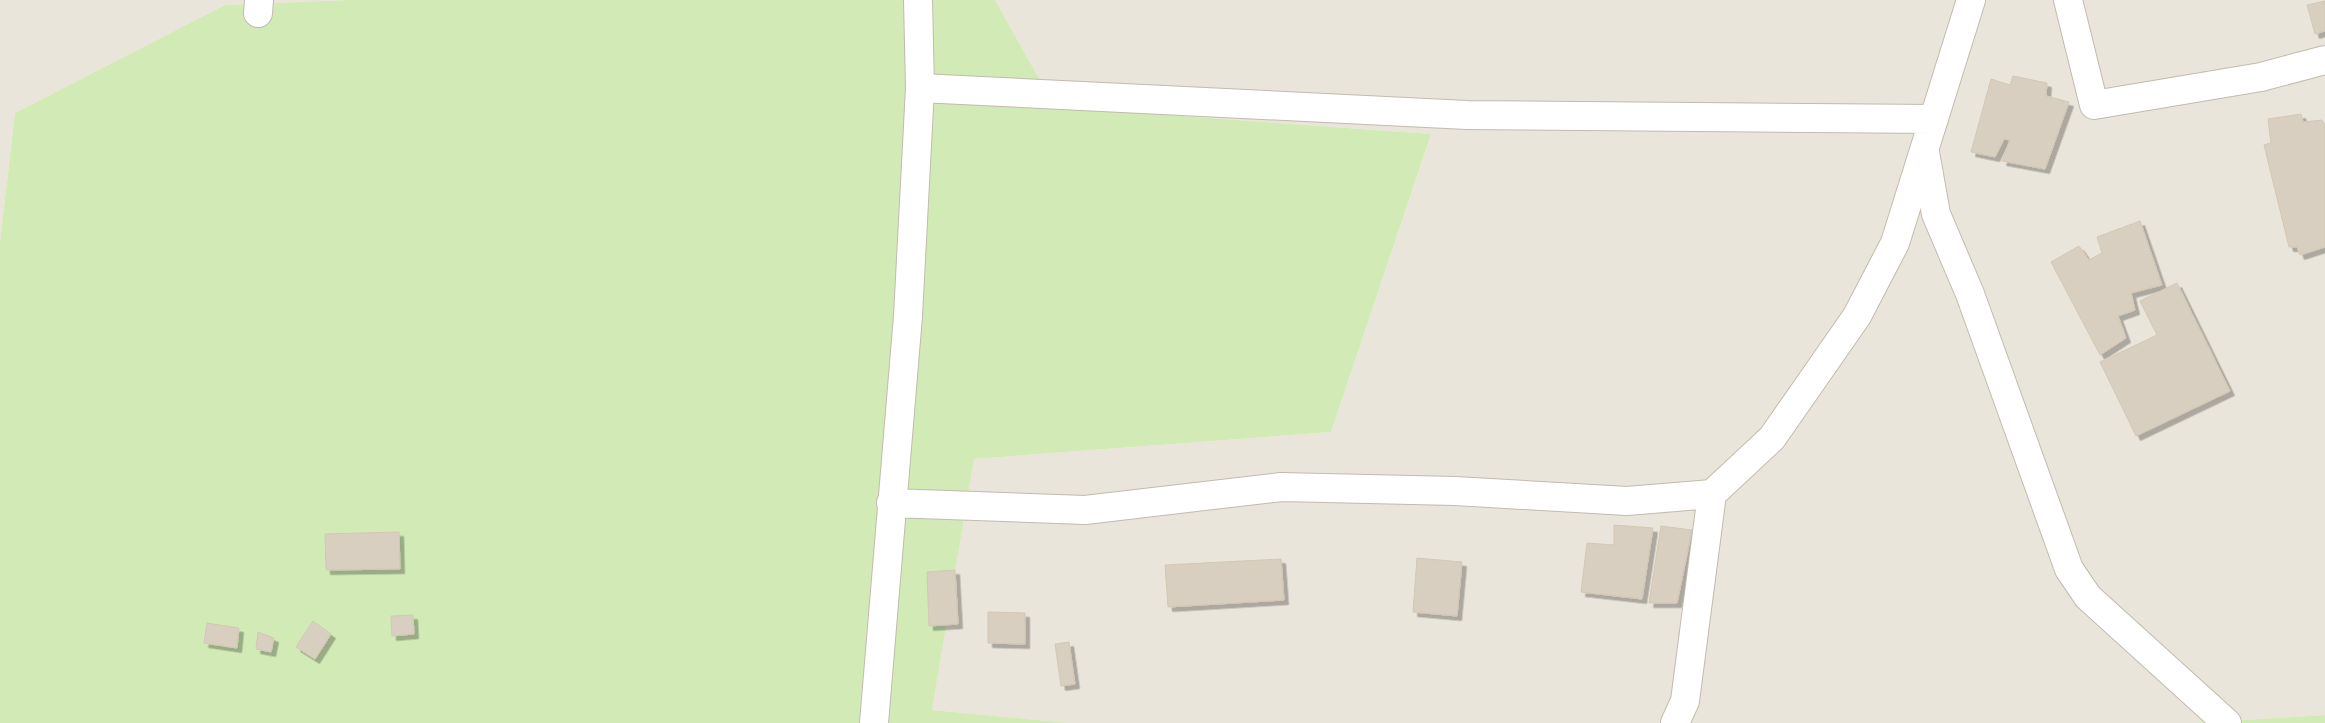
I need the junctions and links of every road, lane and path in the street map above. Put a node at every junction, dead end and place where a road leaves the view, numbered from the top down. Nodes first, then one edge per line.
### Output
1 (918, 0) edge
2 (1971, 0) edge
3 (2068, 0) edge
4 (2325, 60) edge
5 (920, 88) junction
6 (1934, 119) junction
7 (1925, 148) junction
8 (1712, 494) junction
9 (891, 503) junction
10 (874, 723) edge
11 (1675, 723) edge
12 (2227, 723) edge

1 - 5 street
2 - 6 street
3 - 4 street
5 - 6 street
5 - 9 street
6 - 7 street
7 - 8 street
7 - 12 street
8 - 9 street
8 - 11 street
9 - 10 street

